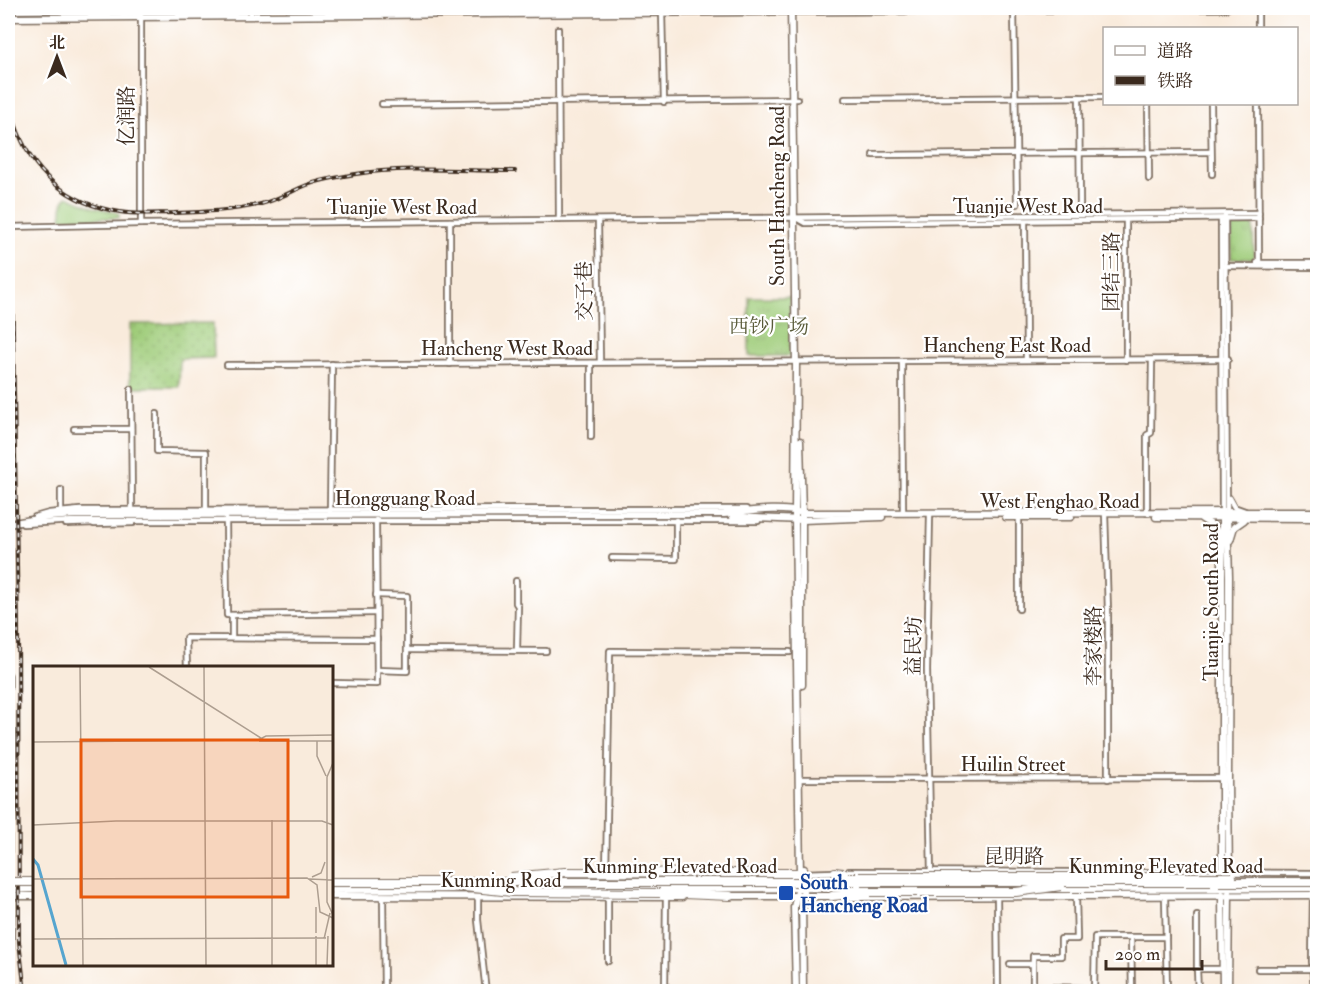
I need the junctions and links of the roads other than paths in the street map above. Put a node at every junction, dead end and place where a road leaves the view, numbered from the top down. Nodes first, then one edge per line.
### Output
1 (140, 8) edge
2 (209, 8) edge
3 (251, 8) edge
4 (1116, 8) edge
5 (1191, 8) edge
6 (1227, 8) edge
7 (1258, 8) edge
8 (794, 9) edge
9 (8, 10) edge
10 (589, 10) edge
11 (1014, 10) junction
12 (392, 11) edge
13 (662, 12) junction
14 (141, 16) junction
15 (251, 16) junction
16 (8, 18) edge
17 (1258, 27) edge
18 (558, 29) dead end
19 (1016, 97) junction
20 (1079, 97) junction
21 (1103, 97) edge
22 (795, 99) junction
23 (845, 99) dead end
24 (559, 102) junction
25 (664, 102) junction
26 (382, 104) dead end
27 (1148, 105) edge
28 (1211, 105) edge
29 (1258, 105) edge
30 (1149, 152) junction
31 (1211, 152) junction
32 (1016, 153) junction
33 (1080, 153) junction
34 (873, 155) dead end
35 (1212, 174) dead end
36 (1149, 179) dead end
37 (1017, 204) dead end
38 (1080, 204) dead end
39 (1223, 216) junction
40 (1259, 216) junction
41 (796, 218) junction
42 (559, 220) junction
43 (598, 220) junction
44 (1125, 220) junction
45 (450, 221) junction
46 (1026, 221) junction
47 (141, 224) junction
48 (8, 229) edge
49 (1224, 265) junction
50 (1259, 265) junction
51 (1317, 265) edge
52 (1026, 359) junction
53 (1225, 359) junction
54 (1126, 360) junction
55 (1152, 360) junction
56 (787, 361) joint
57 (797, 361) junction
58 (902, 361) junction
59 (600, 362) junction
60 (591, 363) junction
61 (332, 364) junction
62 (450, 364) junction
63 (227, 365) dead end
64 (131, 389) dead end
65 (157, 414) dead end
66 (74, 429) dead end
67 (131, 429) junction
68 (591, 437) dead end
69 (61, 490) dead end
70 (1228, 492) junction
71 (1317, 505) edge
72 (206, 510) junction
73 (770, 510) junction
74 (795, 510) junction
75 (330, 511) junction
76 (62, 512) junction
77 (903, 513) junction
78 (1147, 513) junction
79 (135, 514) junction
80 (930, 515) junction
81 (1105, 515) junction
82 (1224, 515) junction
83 (1254, 515) junction
84 (1317, 515) edge
85 (800, 517) junction
86 (1019, 518) junction
87 (1193, 518) junction
88 (226, 519) junction
89 (376, 519) junction
90 (676, 519) junction
91 (151, 520) junction
92 (109, 521) junction
93 (23, 523) junction
94 (46, 523) junction
95 (91, 524) junction
96 (8, 526) edge
97 (1225, 555) junction
98 (612, 558) dead end
99 (516, 580) dead end
100 (376, 595) junction
101 (1019, 609) dead end
102 (376, 613) junction
103 (232, 615) junction
104 (232, 638) junction
105 (377, 639) junction
106 (407, 650) junction
107 (518, 650) junction
108 (546, 651) dead end
109 (790, 652) dead end
110 (187, 666) edge
111 (377, 670) junction
112 (8, 675) edge
113 (333, 683) edge
114 (8, 687) edge
115 (8, 768) edge
116 (1225, 778) junction
117 (801, 779) junction
118 (929, 779) junction
119 (1108, 779) junction
120 (1317, 780) edge
121 (931, 871) junction
122 (802, 873) junction
123 (835, 873) junction
124 (1226, 873) junction
125 (8, 877) edge
126 (33, 877) edge
127 (333, 877) edge
128 (511, 877) junction
129 (1072, 877) junction
130 (33, 882) edge
131 (333, 882) edge
132 (428, 882) junction
133 (1086, 883) junction
134 (1316, 884) edge
135 (931, 888) junction
136 (997, 888) junction
137 (33, 889) edge
138 (609, 889) junction
139 (802, 889) junction
140 (333, 890) edge
141 (8, 891) edge
142 (1226, 892) junction
143 (663, 895) junction
144 (33, 896) edge
145 (333, 896) edge
146 (383, 896) junction
147 (730, 896) joint
148 (832, 896) junction
149 (1076, 896) junction
150 (1165, 896) junction
151 (478, 897) junction
152 (608, 897) junction
153 (799, 897) junction
154 (997, 898) junction
155 (1197, 916) dead end
156 (9, 925) edge
157 (1131, 937) junction
158 (1166, 937) junction
159 (608, 960) dead end
160 (1315, 961) edge
161 (1010, 964) dead end
162 (1033, 964) junction
163 (1197, 969) junction
164 (1223, 969) junction
165 (1258, 969) dead end
166 (1312, 969) junction
167 (1085, 988) dead end
168 (1314, 991) edge
169 (10, 992) edge
170 (384, 992) edge
171 (486, 992) edge
172 (666, 992) edge
173 (796, 992) edge
174 (802, 992) edge
175 (998, 992) edge
176 (1094, 992) edge
177 (1132, 992) edge
178 (1167, 992) edge
179 (1198, 992) edge
180 (1223, 992) edge
181 (1228, 992) edge
182 (1288, 992) edge

1 - 2 main road
1 - 9 main road
1 - 14 street, 亿润路
3 - 15 street
4 - 5 main road
4 - 11 main road
5 - 6 main road
7 - 17 street
8 - 11 main road
8 - 13 main road
8 - 22 main road, South Hancheng Road
10 - 12 main road
10 - 13 main road
11 - 19 street
12 - 15 main road
13 - 25 street
14 - 15 main road
14 - 16 main road
14 - 47 street, 亿润路
18 - 24 street
19 - 20 street
19 - 23 street
19 - 32 street
20 - 21 street
20 - 33 street
22 - 25 street
22 - 41 main road, South Hancheng Road
24 - 25 street
24 - 26 street
24 - 42 street
27 - 30 street
28 - 31 street
29 - 40 street
30 - 31 street
30 - 33 street
30 - 36 street
31 - 35 street
32 - 33 street
32 - 34 street
32 - 37 street
33 - 38 street
39 - 40 street, Tuanjie West Road
39 - 41 street, Tuanjie West Road
39 - 44 street, Tuanjie West Road
39 - 49 street, Tuanjie South Road
40 - 50 street
41 - 43 street, Tuanjie West Road
41 - 46 street, Tuanjie West Road
41 - 57 main road, South Hancheng Road
42 - 43 street, Tuanjie West Road
42 - 45 street, Tuanjie West Road
43 - 59 street, 交子巷
44 - 46 street, Tuanjie West Road
44 - 54 street, 团结三路
45 - 47 street, Tuanjie West Road
45 - 62 street
46 - 52 street
47 - 48 street, Tuanjie West Road
49 - 50 street
49 - 53 street, Tuanjie South Road
50 - 51 street
52 - 54 street, Hancheng East Road
52 - 58 street, Hancheng East Road
53 - 55 street, Hancheng East Road
53 - 70 street, Tuanjie South Road
53 - 82 street, Tuanjie South Road
54 - 55 street, Hancheng East Road
55 - 78 street
56 - 57 street, Hancheng East Road
56 - 59 street, Hancheng West Road
57 - 58 street, Hancheng East Road
57 - 74 main road, South Hancheng Road
57 - 85 main road, South Hancheng Road
58 - 77 street
59 - 60 street, Hancheng West Road
60 - 62 street, Hancheng West Road
60 - 68 street
61 - 62 street, Hancheng West Road
61 - 63 street, Hancheng West Road
61 - 75 street
64 - 67 street
65 - 72 street
66 - 67 street
67 - 79 street
69 - 76 street
70 - 82 street, Tuanjie South Road
70 - 83 street
71 - 84 street
72 - 75 street
72 - 79 street
73 - 74 main road, Hongguang Road
73 - 75 street
73 - 79 main road, Hongguang Road
74 - 85 main road, South Hancheng Road
76 - 79 street
76 - 93 street
77 - 80 main road, West Fenghao Road
77 - 85 main road, West Fenghao Road
78 - 81 main road, West Fenghao Road
78 - 82 main road, West Fenghao Road
79 - 88 main road, Hongguang Road
79 - 92 street
79 - 93 main road, Hongguang Road
80 - 81 main road, West Fenghao Road
80 - 85 main road, West Fenghao Road
80 - 86 main road, West Fenghao Road
80 - 118 street, 益民坊
81 - 86 main road, West Fenghao Road
81 - 87 main road, West Fenghao Road
81 - 119 street, 李家楼路
82 - 83 main road, West Fenghao Road
82 - 87 main road, West Fenghao Road
82 - 97 main road, Tuanjie South Road
83 - 84 main road, West Fenghao Road
83 - 97 main road
85 - 90 main road, Hongguang Road
85 - 117 main road, South Hancheng Road
86 - 101 street
87 - 97 main road
88 - 89 main road, Hongguang Road
88 - 91 street
88 - 103 street
89 - 90 main road, Hongguang Road
89 - 100 street
90 - 98 street
91 - 92 street
91 - 95 street
92 - 94 street
92 - 95 street
93 - 94 street
93 - 96 main road, Hongguang Road
94 - 95 street
97 - 116 main road, Tuanjie South Road
99 - 107 street
100 - 102 street
100 - 106 street
102 - 103 street
102 - 105 street
103 - 104 street
104 - 105 street
104 - 110 street
105 - 111 street
106 - 107 street
106 - 111 street
107 - 108 street
109 - 138 street
111 - 113 street
112 - 114 main road
115 - 141 main road
116 - 119 street, Huilin Street
116 - 124 main road, Tuanjie South Road
117 - 118 street, Huilin Street
117 - 122 main road, South Hancheng Road
118 - 119 street, Huilin Street
118 - 121 street, 益民坊
120 - 134 street
121 - 123 street, 昆明路
121 - 124 street, 昆明路
121 - 135 street, 益民坊
122 - 123 street, 昆明路
122 - 128 highway, bridge
122 - 139 main road, South Hancheng Road
123 - 129 highway, bridge
124 - 134 street, 昆明路
124 - 142 main road, Tuanjie South Road
125 - 126 highway
127 - 128 highway, Kunming Elevated Road
128 - 129 highway, Kunming Elevated Road, bridge
129 - 134 highway, Kunming Elevated Road, bridge
130 - 141 highway, bridge
131 - 132 highway, Kunming Elevated Road, bridge
132 - 133 highway, Kunming Elevated Road, bridge
132 - 143 highway, bridge
133 - 134 highway, Kunming Elevated Road, bridge
133 - 148 highway, bridge
134 - 142 main road, Kunming Road
134 - 160 street
135 - 136 main road, Kunming Road
135 - 139 main road, Kunming Road
136 - 142 main road, Kunming Road
136 - 154 street
137 - 141 main road
138 - 139 main road, Kunming Road
138 - 140 main road, Kunming Road
139 - 153 main road, South Hancheng Road
141 - 144 main road
141 - 156 main road
142 - 150 main road, Kunming Road
142 - 164 main road, Tuanjie South Road
142 - 181 main road, Tuanjie South Road
143 - 147 highway
143 - 152 main road, Kunming Road
143 - 172 street
145 - 146 main road, Kunming Road
146 - 151 main road, Kunming Road
146 - 170 street
147 - 153 main road, Kunming Road
148 - 153 main road, Kunming Road
148 - 154 main road, Kunming Road
149 - 150 main road, Kunming Road
149 - 154 main road, Kunming Road
149 - 162 street
150 - 158 street
151 - 152 main road, Kunming Road
151 - 171 street
152 - 159 street
153 - 173 main road
153 - 174 main road
154 - 175 street
155 - 163 street
156 - 169 main road
157 - 158 street
157 - 176 street
157 - 177 street
158 - 178 street
160 - 166 street
161 - 162 street
162 - 167 street
163 - 164 street
163 - 179 street
164 - 180 main road, Tuanjie South Road
165 - 166 street
166 - 168 street
168 - 182 street

